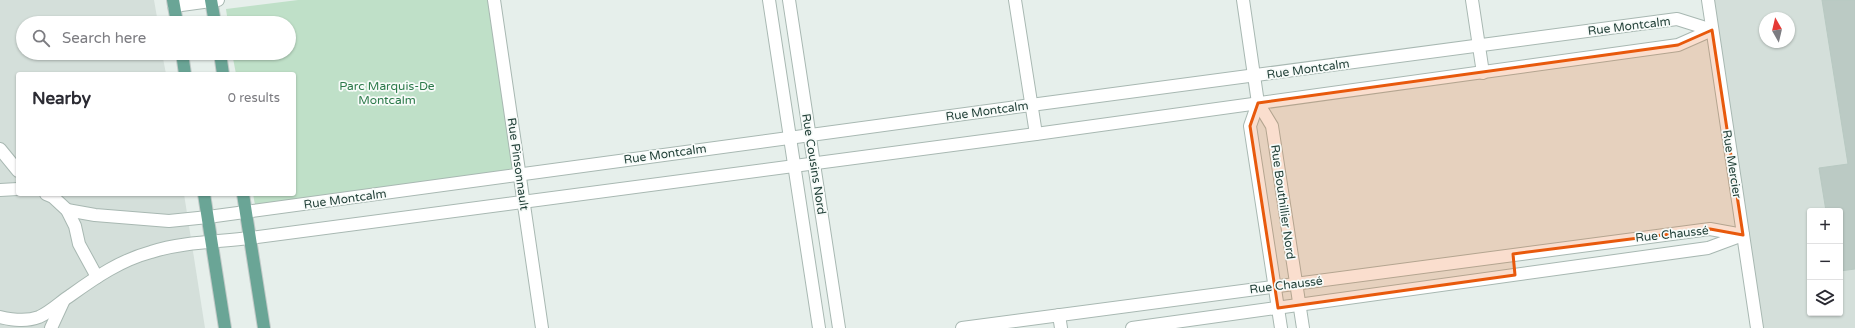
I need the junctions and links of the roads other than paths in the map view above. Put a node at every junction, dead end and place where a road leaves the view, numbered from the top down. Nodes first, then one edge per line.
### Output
1 (214, 0) edge
2 (494, 0) edge
3 (769, 0) edge
4 (789, 0) edge
5 (1015, 0) edge
6 (1243, 0) edge
7 (1472, 0) edge
8 (1708, 0) edge
9 (174, 3) edge
10 (176, 16) edge
11 (215, 16) edge
12 (1712, 30) junction
13 (1479, 45) junction
14 (183, 60) edge
15 (221, 60) edge
16 (185, 72) edge
17 (223, 72) edge
18 (1483, 73) junction
19 (1254, 76) junction
20 (1258, 104) junction
21 (1031, 105) junction
22 (1036, 134) junction
23 (810, 135) junction
24 (790, 137) junction
25 (0, 149) edge
26 (814, 163) junction
27 (794, 165) junction
28 (16, 169) edge
29 (519, 174) junction
30 (16, 189) edge
31 (0, 190) edge
32 (51, 196) edge
33 (204, 196) edge
34 (243, 196) edge
35 (523, 202) junction
36 (67, 210) junction
37 (246, 213) junction
38 (208, 217) junction
39 (1743, 235) junction
40 (250, 238) junction
41 (212, 243) junction
42 (1513, 254) junction
43 (1516, 275) junction
44 (97, 277) junction
45 (1295, 284) junction
46 (1274, 287) junction
47 (64, 300) junction
48 (1299, 305) junction
49 (1278, 308) junction
50 (1059, 314) junction
51 (0, 317) edge
52 (51, 328) edge
53 (225, 328) edge
54 (264, 328) edge
55 (542, 328) edge
56 (818, 328) edge
57 (839, 328) edge
58 (962, 328) edge
59 (1061, 328) edge
60 (1132, 328) edge
61 (1281, 328) edge
62 (1303, 328) edge
63 (1757, 328) edge

1 - 9 street
1 - 11 main road
2 - 29 street, Rue Pinsonnault
3 - 24 street, Rue Cousins Nord
4 - 23 street, Rue Cousins Nord
5 - 21 street
6 - 19 street, Rue Bouthillier Nord
7 - 13 street
8 - 12 street, Rue Mercier
9 - 10 main road
12 - 13 street, Rue Montcalm
12 - 18 street, Rue Montcalm
12 - 39 street, Rue Mercier
13 - 18 street
13 - 19 street, Rue Montcalm
14 - 16 main road
15 - 17 main road
18 - 20 street, Rue Montcalm
19 - 20 street, Rue Bouthillier Nord
19 - 21 street, Rue Montcalm
20 - 22 street, Rue Montcalm
20 - 45 street, Rue Bouthillier Nord
20 - 46 street, Rue Bouthillier Nord
21 - 22 street
21 - 23 street, Rue Montcalm
22 - 26 street, Rue Montcalm
23 - 24 street, Rue Montcalm
23 - 26 street, Rue Cousins Nord
24 - 27 street, Rue Cousins Nord
24 - 29 street, Rue Montcalm
25 - 28 street
26 - 27 street, Rue Montcalm
26 - 57 street, Rue Cousins Nord
27 - 35 street, Rue Montcalm
27 - 56 street, Rue Cousins Nord
29 - 35 street, Rue Pinsonnault
29 - 37 street, Rue Montcalm
30 - 31 street
32 - 36 street
33 - 38 main road
34 - 37 main road
35 - 40 street, Rue Montcalm
35 - 55 street, Rue Pinsonnault
36 - 38 street, Rue Montcalm
36 - 44 street
37 - 38 street, Rue Montcalm
37 - 40 main road
38 - 41 main road
39 - 42 street, Rue Chaussé
39 - 43 street, Rue Chaussé
39 - 63 street, Rue Mercier
40 - 41 street, Rue Montcalm
40 - 54 main road
41 - 44 street, Rue Montcalm
41 - 53 main road
42 - 43 street
42 - 45 street, Rue Chaussé
43 - 48 street, Rue Chaussé
44 - 47 street, Rue Montcalm
45 - 46 street, Rue Chaussé
45 - 48 street, Rue Bouthillier Nord
46 - 49 street, Rue Bouthillier Nord
46 - 50 street, Rue Chaussé
47 - 51 street, Rue Montcalm
47 - 52 street
48 - 49 street, Rue Chaussé
48 - 62 street, Rue Bouthillier Nord
49 - 60 street, Rue Chaussé
49 - 61 street, Rue Bouthillier Nord
50 - 58 street, Rue Chaussé
50 - 59 street

